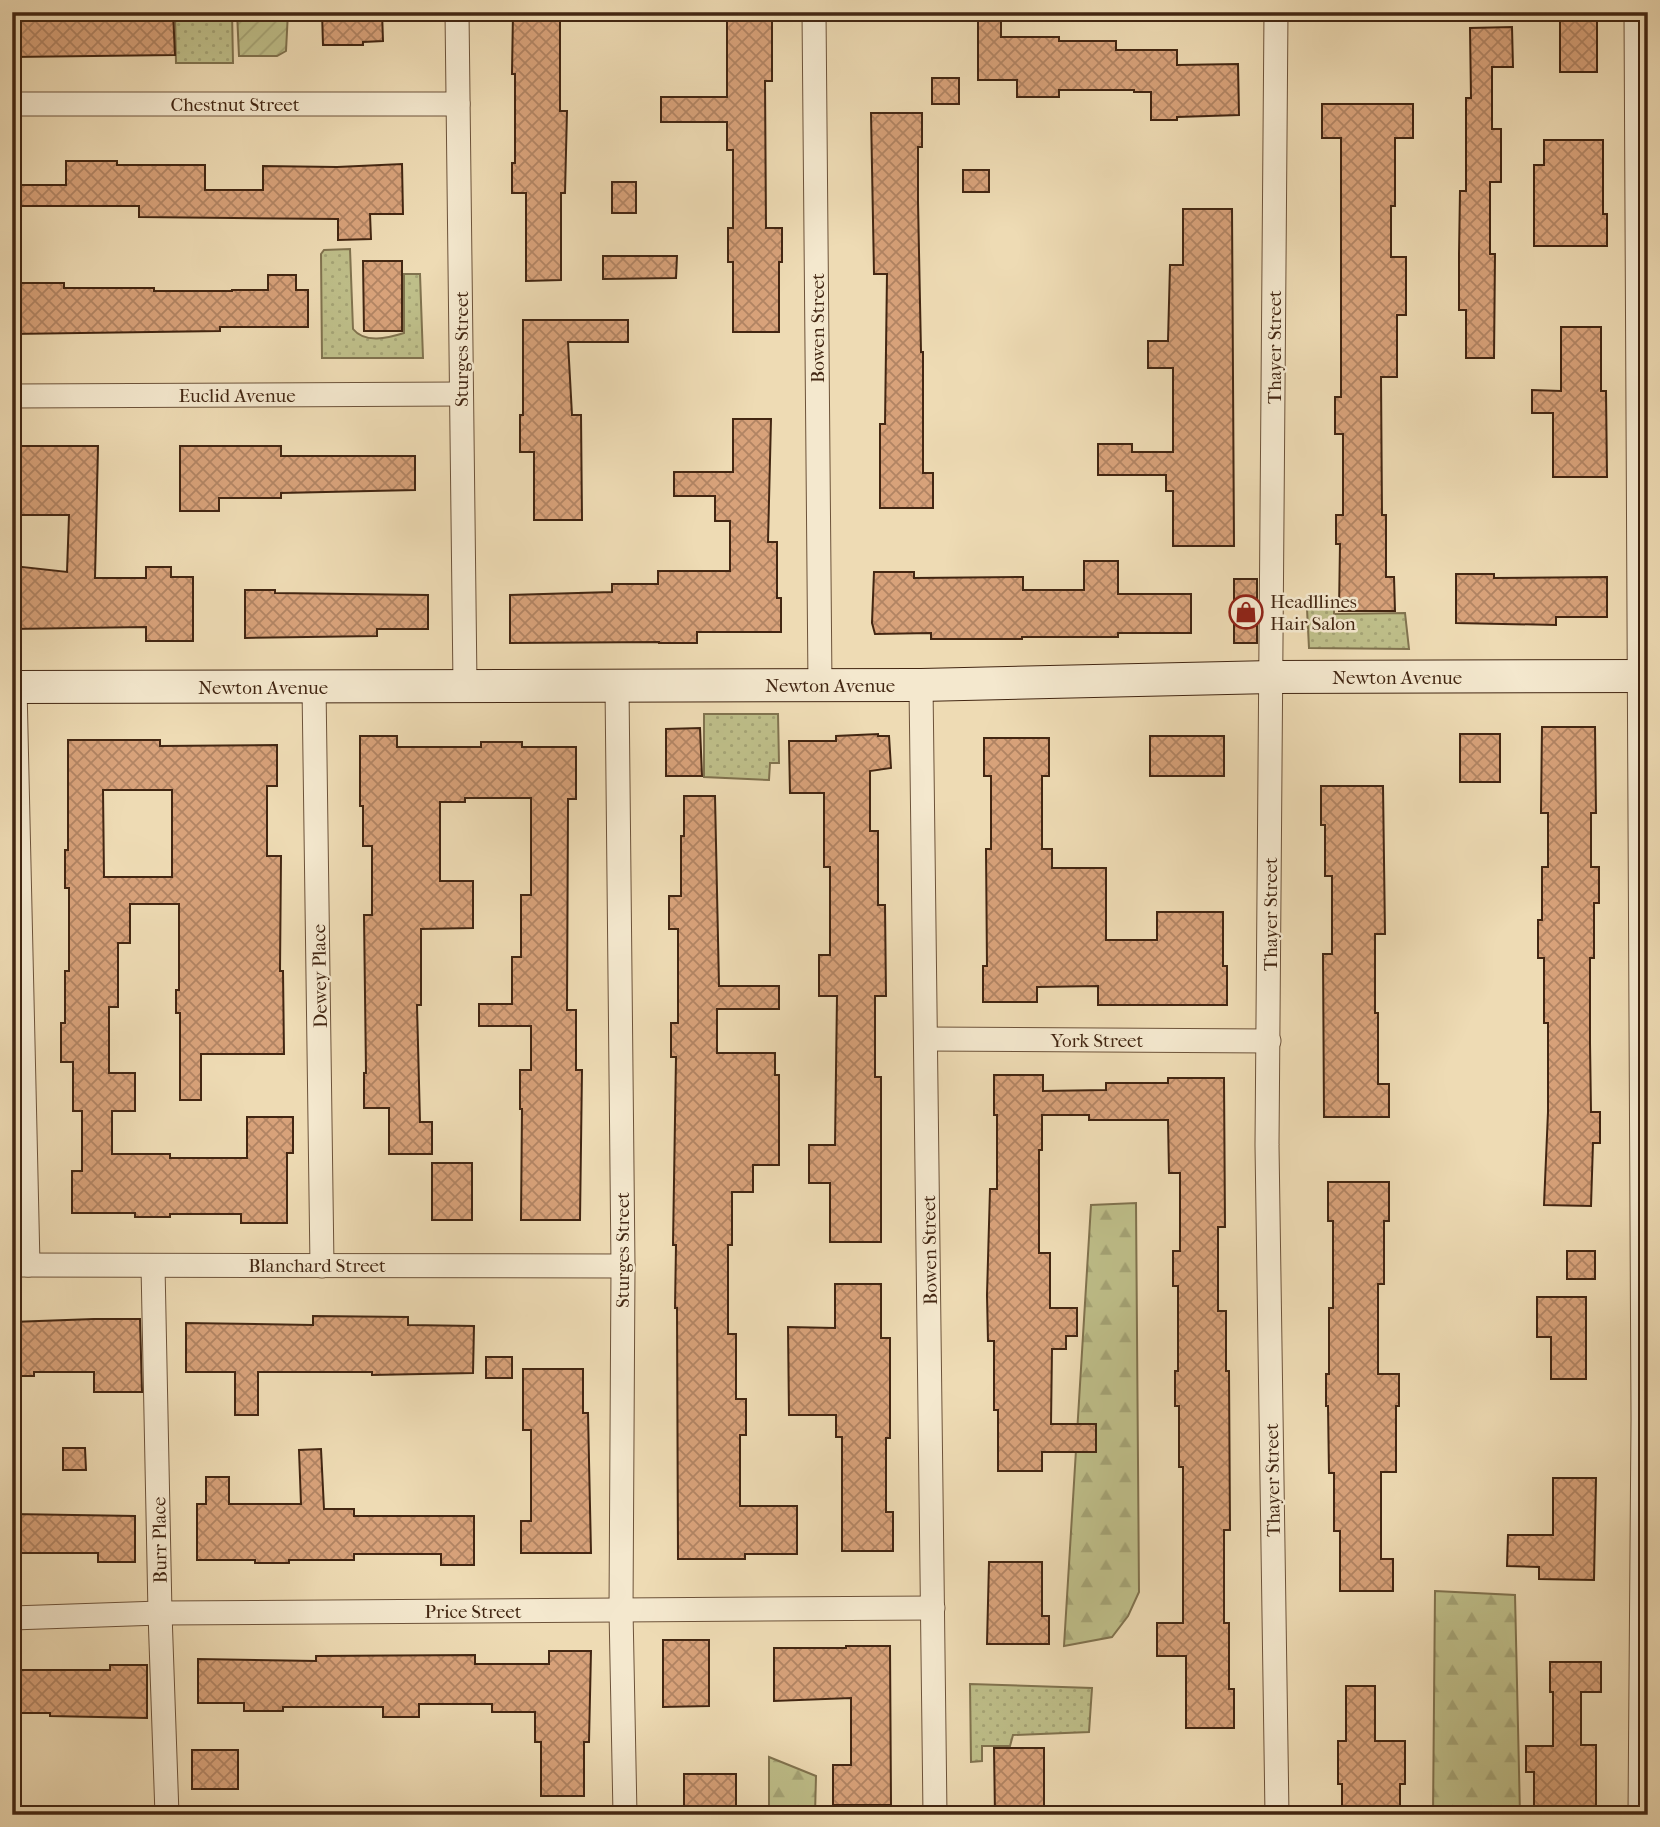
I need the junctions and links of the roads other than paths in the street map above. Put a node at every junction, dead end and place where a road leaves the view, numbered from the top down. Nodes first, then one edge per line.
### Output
1 (457, 12) edge
2 (814, 12) edge
3 (1276, 12) edge
4 (1636, 12) edge
5 (12, 104) edge
6 (458, 104) junction
7 (461, 394) junction
8 (12, 396) edge
9 (1644, 676) edge
10 (1272, 677) junction
11 (465, 685) junction
12 (617, 685) junction
13 (820, 685) junction
14 (921, 685) junction
15 (314, 686) junction
16 (13, 687) edge
17 (926, 1039) junction
18 (1269, 1041) junction
19 (20, 1265) edge
20 (153, 1266) junction
21 (322, 1266) junction
22 (623, 1266) junction
23 (933, 1608) junction
24 (621, 1610) junction
25 (160, 1613) junction
26 (12, 1618) edge
27 (167, 1815) edge
28 (625, 1815) edge
29 (935, 1815) edge
30 (1278, 1815) edge
31 (1640, 1815) edge

1 - 6 street, Sturges Street
2 - 13 street, Bowen Street
3 - 10 street, Thayer Street
4 - 9 street
5 - 6 street, Chestnut Street
6 - 7 street, Sturges Street
7 - 8 street, Euclid Avenue
7 - 11 street, Sturges Street
9 - 10 street, Newton Avenue
9 - 31 street
10 - 14 street, Newton Avenue
10 - 18 street, Thayer Street
11 - 12 street, Newton Avenue
11 - 15 street, Newton Avenue
12 - 13 street, Newton Avenue
12 - 22 street, Sturges Street
13 - 14 street, Newton Avenue
14 - 17 street, Bowen Street
15 - 16 street, Newton Avenue
15 - 21 street, Dewey Place
16 - 19 street
17 - 18 street, York Street
17 - 23 street, Bowen Street
18 - 30 street, Thayer Street
19 - 20 street, Blanchard Street
20 - 21 street, Blanchard Street
20 - 25 street, Burr Place
21 - 22 street, Blanchard Street
22 - 24 street, Sturges Street
23 - 24 street, Price Street
23 - 29 street, Bowen Street
24 - 25 street, Price Street
24 - 28 street, Sturges Street
25 - 26 street, Price Street
25 - 27 street, Burr Place

